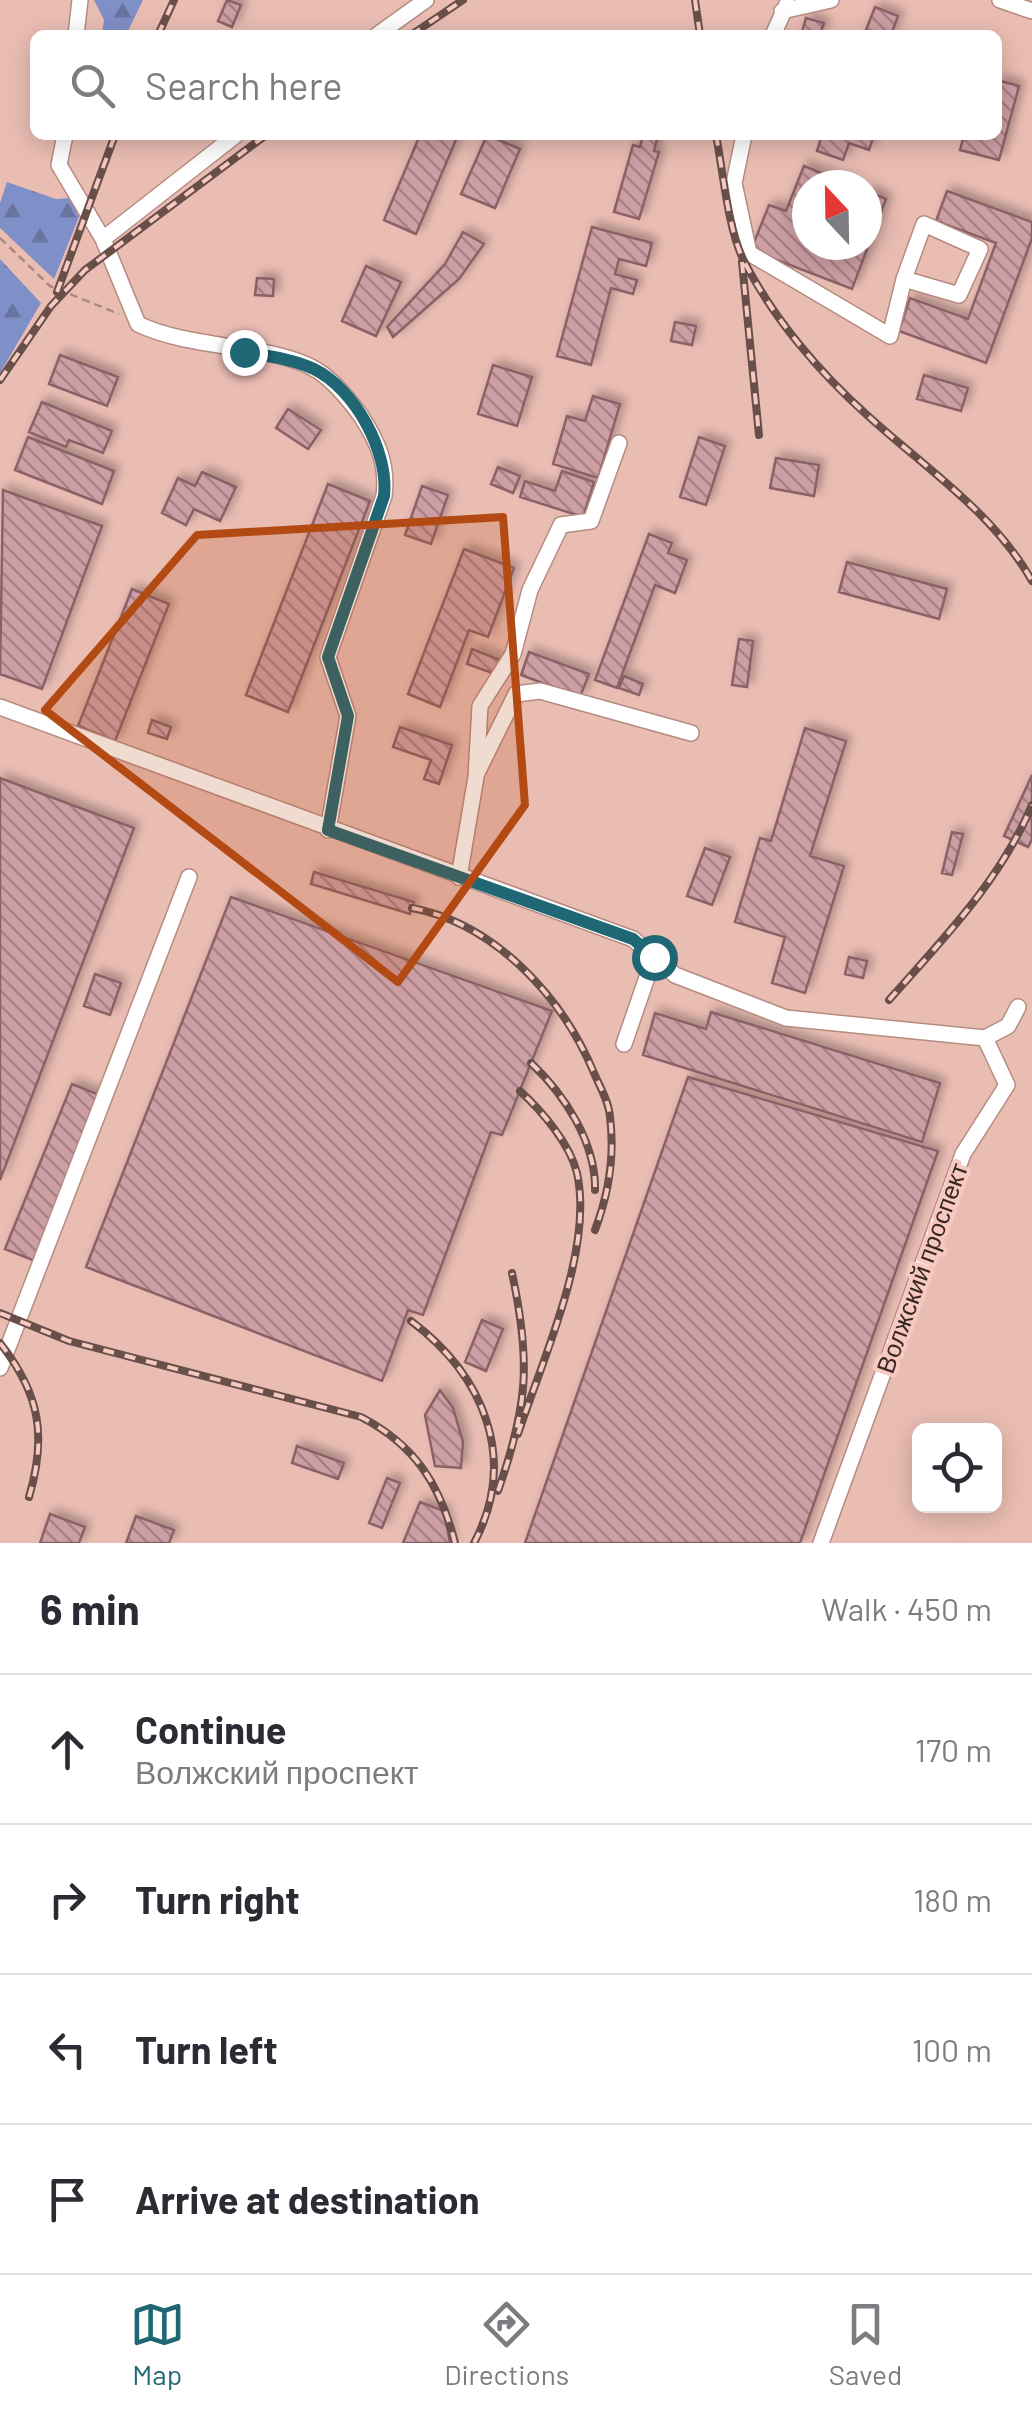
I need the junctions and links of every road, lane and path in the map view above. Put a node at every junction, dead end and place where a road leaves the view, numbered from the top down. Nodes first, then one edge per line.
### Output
1 (80, 0) edge
2 (426, 0) edge
3 (830, 0) edge
4 (1000, 0) edge
5 (786, 6) edge
6 (1032, 11) edge
7 (77, 30) edge
8 (384, 30) edge
9 (775, 30) edge
10 (65, 140) edge
11 (230, 140) edge
12 (743, 140) edge
13 (0, 238) edge
14 (103, 239) junction
15 (904, 279) junction
16 (138, 324) junction
17 (619, 443) dead end
18 (0, 707) edge
19 (691, 733) dead end
20 (476, 777) junction
21 (328, 830) junction
22 (189, 877) dead end
23 (459, 877) junction
24 (654, 957) junction
25 (1018, 1007) dead end
26 (985, 1038) junction
27 (624, 1044) dead end
28 (0, 1368) edge
29 (820, 1543) edge

1 - 7 street
2 - 8 street
3 - 5 street
4 - 6 street
5 - 9 street
10 - 14 street
11 - 14 street
12 - 15 street
13 - 16 path
14 - 16 street
15 - 15 street
16 - 21 street
17 - 20 street
18 - 21 street
19 - 20 street
20 - 23 street
21 - 23 street
22 - 28 street
23 - 24 street
24 - 26 street
24 - 27 street
25 - 26 street
26 - 29 street, Волжский проспект

